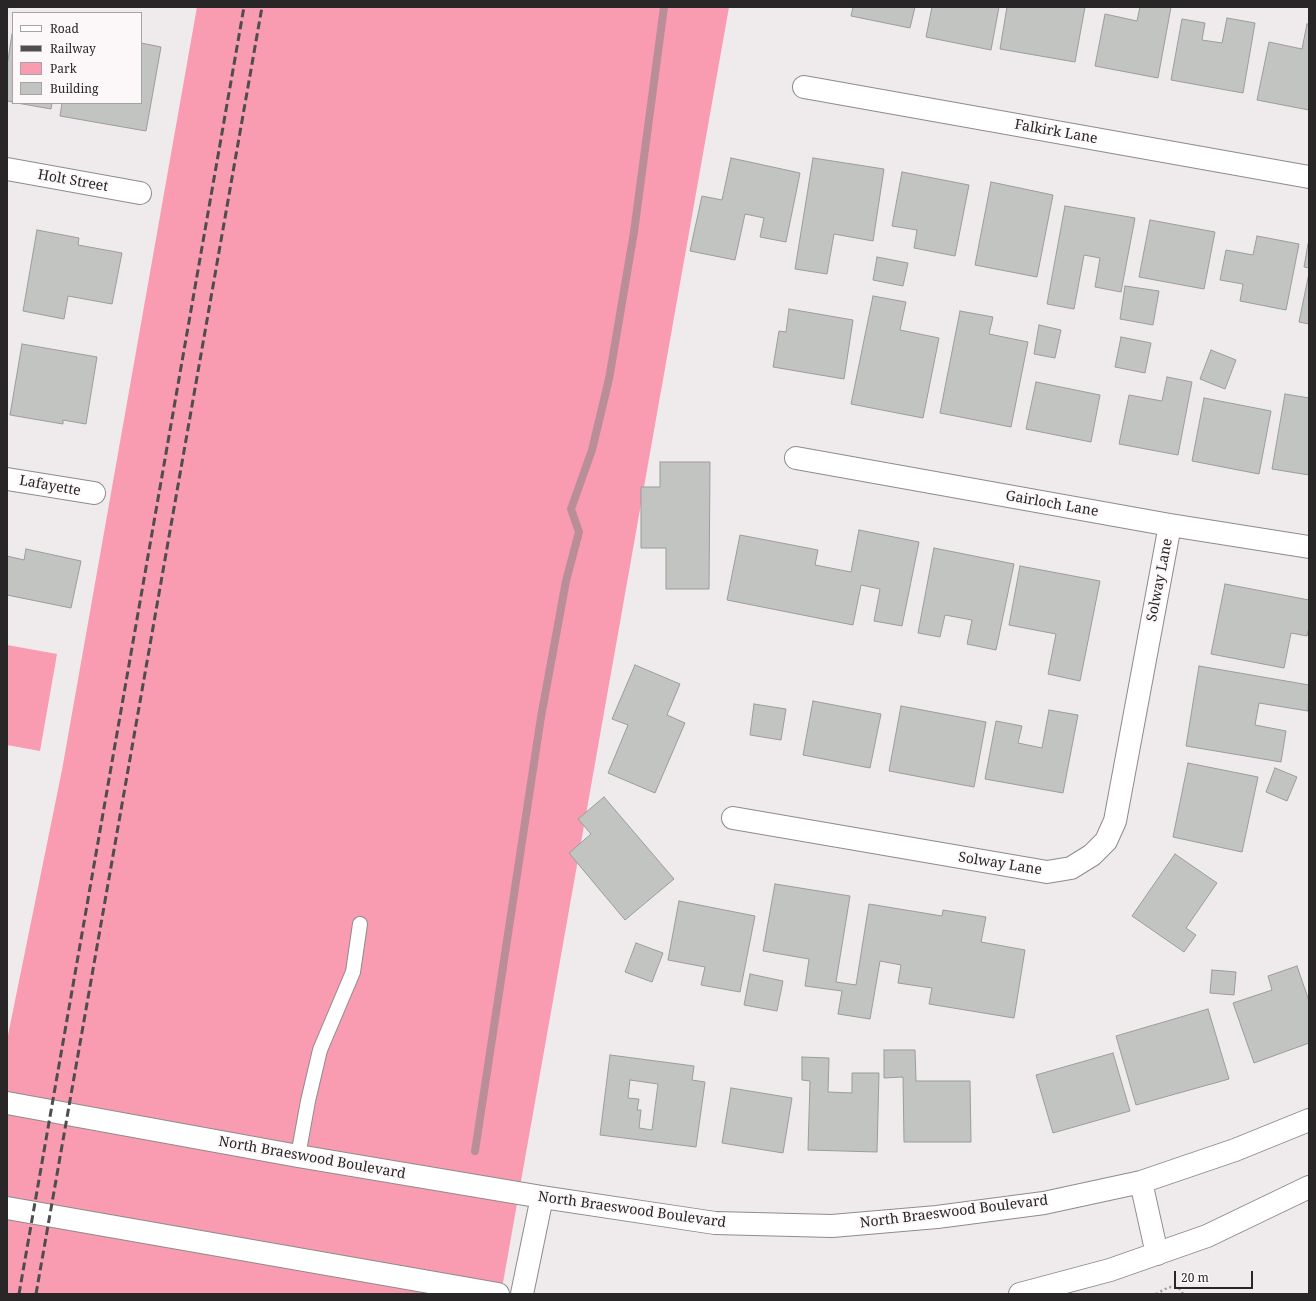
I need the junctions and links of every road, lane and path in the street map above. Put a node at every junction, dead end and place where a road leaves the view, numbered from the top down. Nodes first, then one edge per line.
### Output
1 (804, 87) dead end
2 (7, 169) edge
3 (1309, 177) edge
4 (140, 193) dead end
5 (796, 458) dead end
6 (7, 479) edge
7 (94, 494) dead end
8 (1170, 525) junction
9 (1309, 547) edge
10 (733, 818) dead end
11 (360, 924) dead end
12 (7, 1103) edge
13 (1309, 1120) edge
14 (298, 1156) junction
15 (1141, 1182) junction
16 (1309, 1187) edge
17 (542, 1197) junction
18 (7, 1208) edge
19 (1157, 1254) junction
20 (498, 1294) edge
21 (522, 1294) edge
22 (1020, 1294) edge
23 (1156, 1294) edge
24 (1183, 1294) edge

1 - 3 main road, Falkirk Lane
2 - 4 main road, Holt Street
5 - 8 main road, Gairloch Lane
6 - 7 main road, Lafayette
8 - 9 main road, Gairloch Lane
8 - 10 main road, Solway Lane
11 - 14 lane
12 - 14 main road, North Braeswood Boulevard
13 - 15 main road, North Braeswood Boulevard
14 - 17 main road, North Braeswood Boulevard
15 - 17 main road, North Braeswood Boulevard
15 - 19 main road
16 - 19 main road
17 - 21 main road
18 - 20 main road
19 - 22 main road
23 - 24 path

